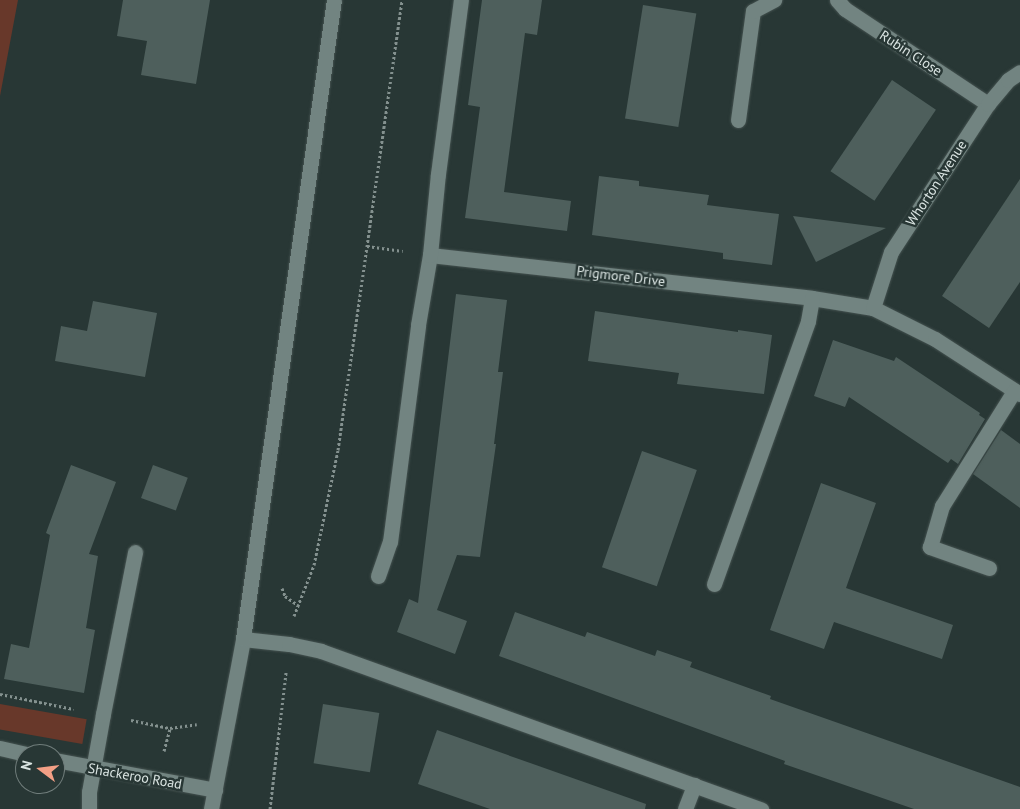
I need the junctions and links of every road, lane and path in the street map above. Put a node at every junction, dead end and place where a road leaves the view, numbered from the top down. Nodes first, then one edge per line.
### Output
1 (334, 0) edge
2 (402, 0) edge
3 (461, 0) edge
4 (774, 0) edge
5 (837, 0) edge
6 (1020, 72) edge
7 (988, 104) junction
8 (738, 120) dead end
9 (430, 255) junction
10 (812, 298) junction
11 (873, 308) junction
12 (1017, 392) edge
13 (135, 552) dead end
14 (989, 568) dead end
15 (378, 576) dead end
16 (714, 584) dead end
17 (298, 605) dead end
18 (243, 639) junction
19 (285, 679) dead end
20 (0, 748) edge
21 (15, 751) edge
22 (65, 762) edge
23 (94, 769) junction
24 (694, 785) junction
25 (215, 790) junction
26 (89, 809) edge
27 (212, 809) edge
28 (270, 809) edge
29 (685, 809) edge
30 (761, 809) edge

1 - 18 street
2 - 17 path
3 - 9 street
4 - 8 street
5 - 7 street, Rubin Close
6 - 7 street, Whorton Avenue
7 - 11 street, Whorton Avenue
9 - 10 street, Prigmore Drive
9 - 15 street
10 - 11 street, Prigmore Drive
10 - 16 street
11 - 12 street, Prigmore Drive
12 - 14 street, Prigmore Drive
13 - 23 street
18 - 24 street
18 - 25 street
19 - 28 path
20 - 21 street
22 - 23 street, Shackeroo Road
23 - 25 street, Shackeroo Road
23 - 26 street
24 - 29 street
24 - 30 street
25 - 27 street

